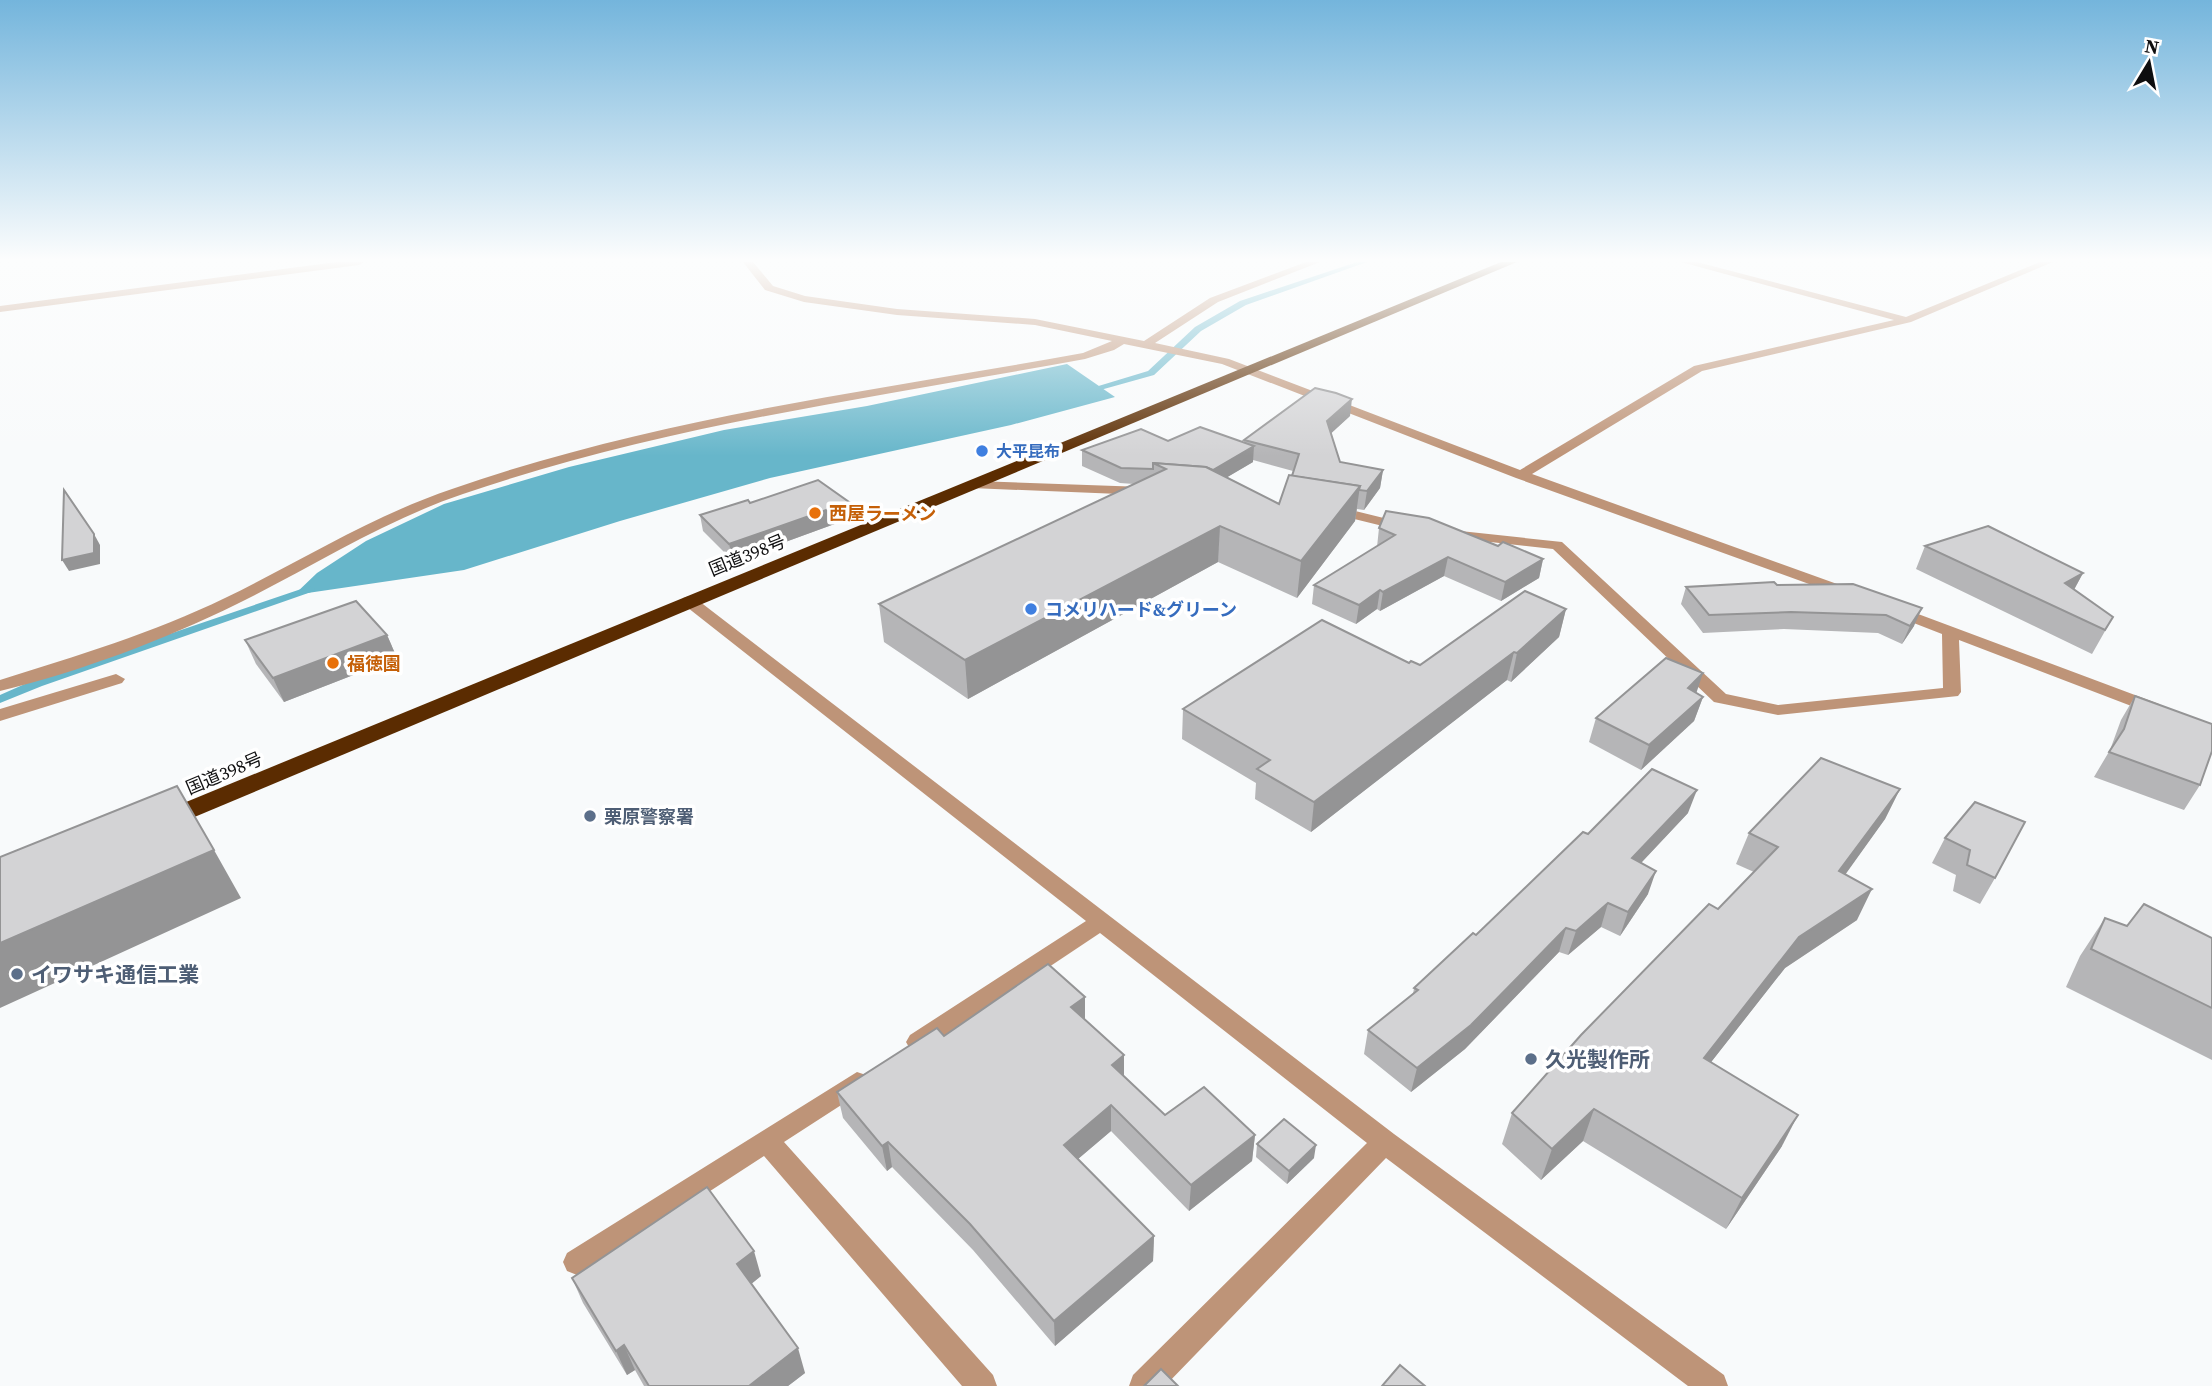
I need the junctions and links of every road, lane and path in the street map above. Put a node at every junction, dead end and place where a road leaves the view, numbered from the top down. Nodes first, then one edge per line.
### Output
1 (1059, 327) edge
2 (1175, 327) edge
3 (1354, 327) edge
4 (1878, 327) edge
5 (1123, 339) junction
6 (1154, 345) junction
7 (1247, 371) junction
8 (1521, 475) junction
9 (976, 485) junction
10 (1165, 492) edge
11 (1322, 508) edge
12 (1859, 597) edge
13 (689, 601) junction
14 (1885, 607) edge
15 (1950, 630) junction
16 (116, 679) dead end
17 (0, 685) edge
18 (2162, 712) edge
19 (0, 715) edge
20 (153, 825) edge
21 (1102, 921) junction
22 (767, 1141) junction
23 (1385, 1142) junction
24 (577, 1262) dead end
25 (982, 1386) edge
26 (1143, 1386) edge
27 (1713, 1386) edge

1 - 5 street
2 - 6 street
3 - 7 highway, 国道398号
4 - 8 street
5 - 6 street
5 - 17 street
6 - 7 street
7 - 8 street
7 - 9 highway, 国道398号
8 - 12 street
9 - 10 street
9 - 13 highway, 国道398号
11 - 15 street
13 - 20 highway, 国道398号
13 - 21 street
14 - 15 street
15 - 18 street
16 - 19 street
21 - 22 street
21 - 23 street
22 - 24 street
22 - 25 street
23 - 26 street
23 - 27 street

